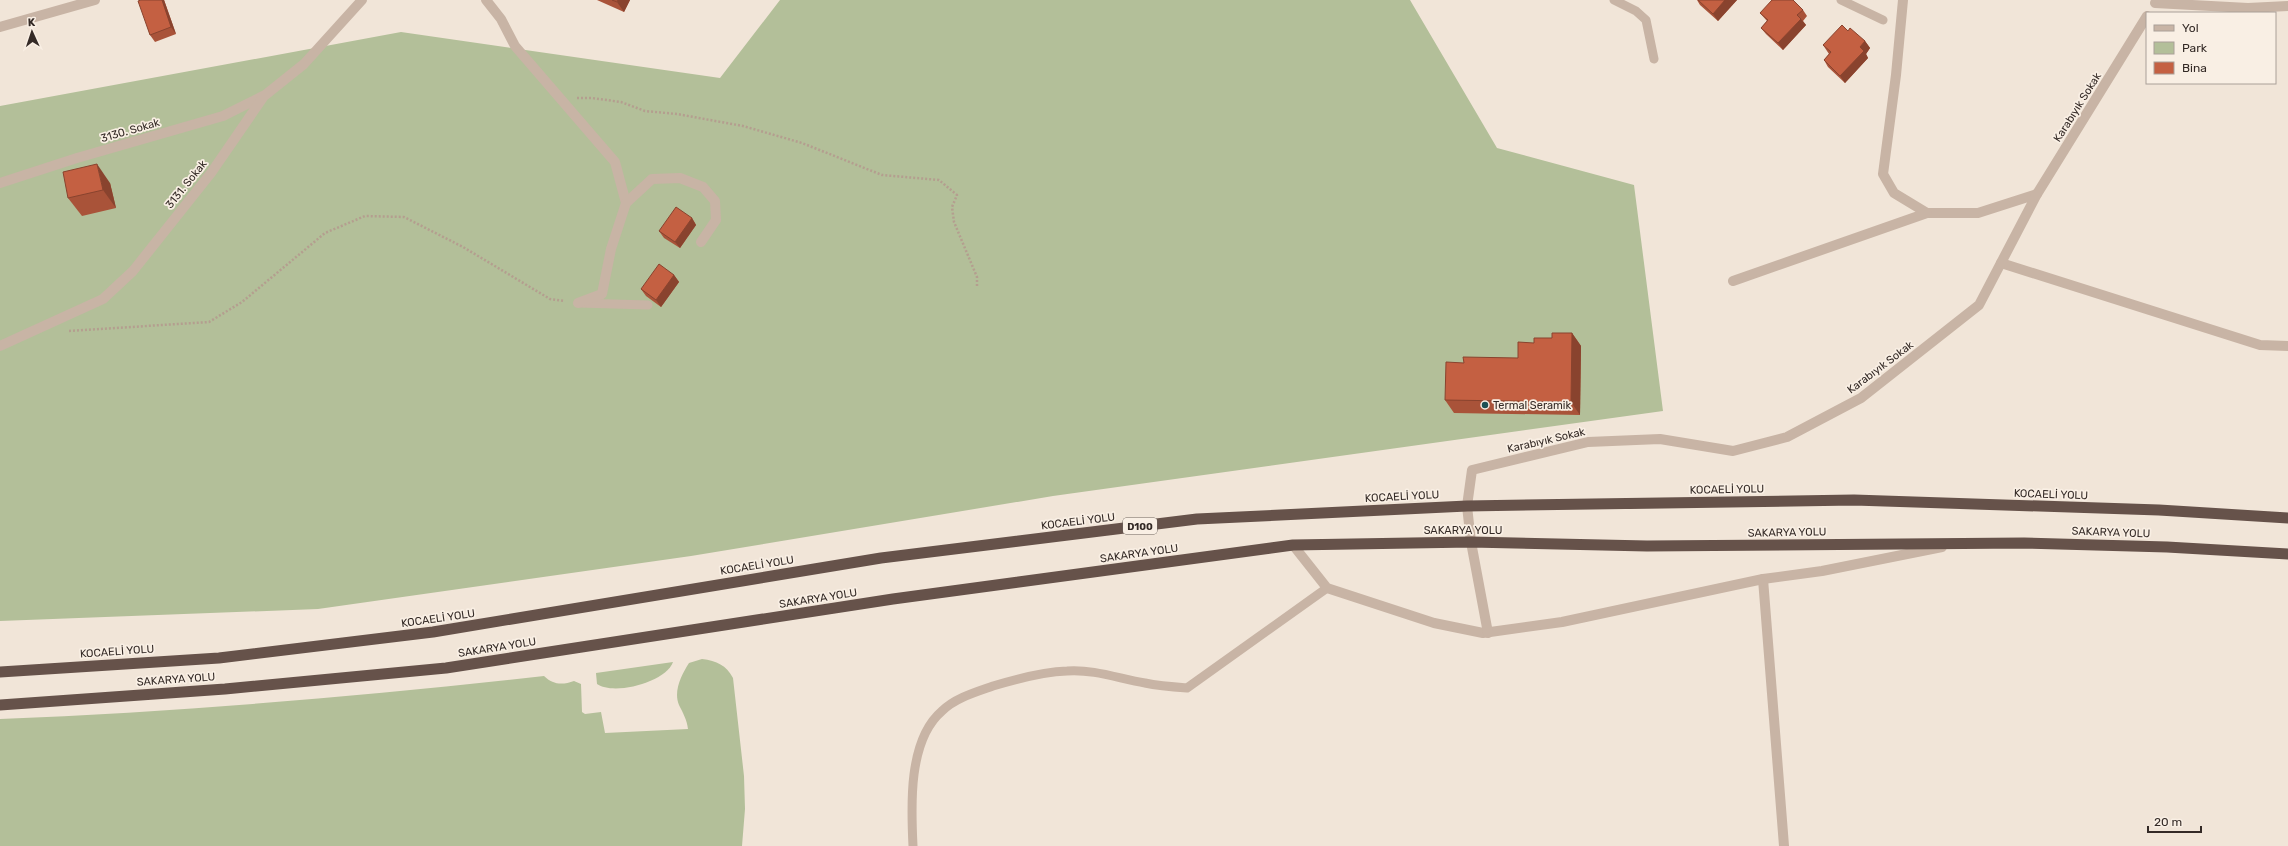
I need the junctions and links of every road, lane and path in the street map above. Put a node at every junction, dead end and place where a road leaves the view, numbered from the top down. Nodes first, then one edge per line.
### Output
1 (95, 0) edge
2 (362, 0) edge
3 (486, 0) edge
4 (1614, 0) edge
5 (1841, 0) edge
6 (1904, 0) edge
7 (2156, 1) edge
8 (2288, 6) edge
9 (2150, 12) edge
10 (2146, 18) edge
11 (1883, 20) dead end
12 (0, 27) edge
13 (1654, 59) dead end
14 (264, 96) junction
15 (559, 98) junction
16 (0, 183) edge
17 (2037, 194) junction
18 (626, 203) junction
19 (1927, 213) junction
20 (701, 242) dead end
21 (2001, 263) junction
22 (1733, 281) dead end
23 (977, 287) dead end
24 (578, 303) junction
25 (648, 305) edge
26 (67, 331) dead end
27 (0, 346) edge
28 (2288, 346) edge
29 (1467, 506) junction
30 (2288, 518) edge
31 (1471, 542) junction
32 (1962, 542) junction
33 (1294, 545) junction
34 (2288, 554) edge
35 (1763, 579) junction
36 (1327, 588) junction
37 (1488, 633) junction
38 (0, 672) edge
39 (0, 704) edge
40 (913, 846) edge
41 (1784, 846) edge

1 - 12 street
2 - 14 street, 3131. Sokak
3 - 15 street
4 - 13 lane
5 - 11 lane
6 - 19 street
7 - 8 street
7 - 9 street
10 - 17 street, Karabıyık Sokak
14 - 16 street, 3130. Sokak
14 - 27 street, 3131. Sokak
15 - 18 street
15 - 23 path
17 - 19 street
17 - 21 street, Karabıyık Sokak
18 - 20 street
18 - 24 street
19 - 22 street
21 - 28 street
21 - 29 street, Karabıyık Sokak
24 - 25 lane
24 - 26 path
29 - 30 highway, KOCAELİ YOLU / D100
29 - 31 street
29 - 38 highway, KOCAELİ YOLU / D100
31 - 32 highway, SAKARYA YOLU
31 - 33 highway, SAKARYA YOLU
31 - 37 street
32 - 34 highway, SAKARYA YOLU
32 - 35 street
33 - 36 street
33 - 39 highway, SAKARYA YOLU
35 - 37 street
35 - 41 street
36 - 37 street
36 - 40 lane

